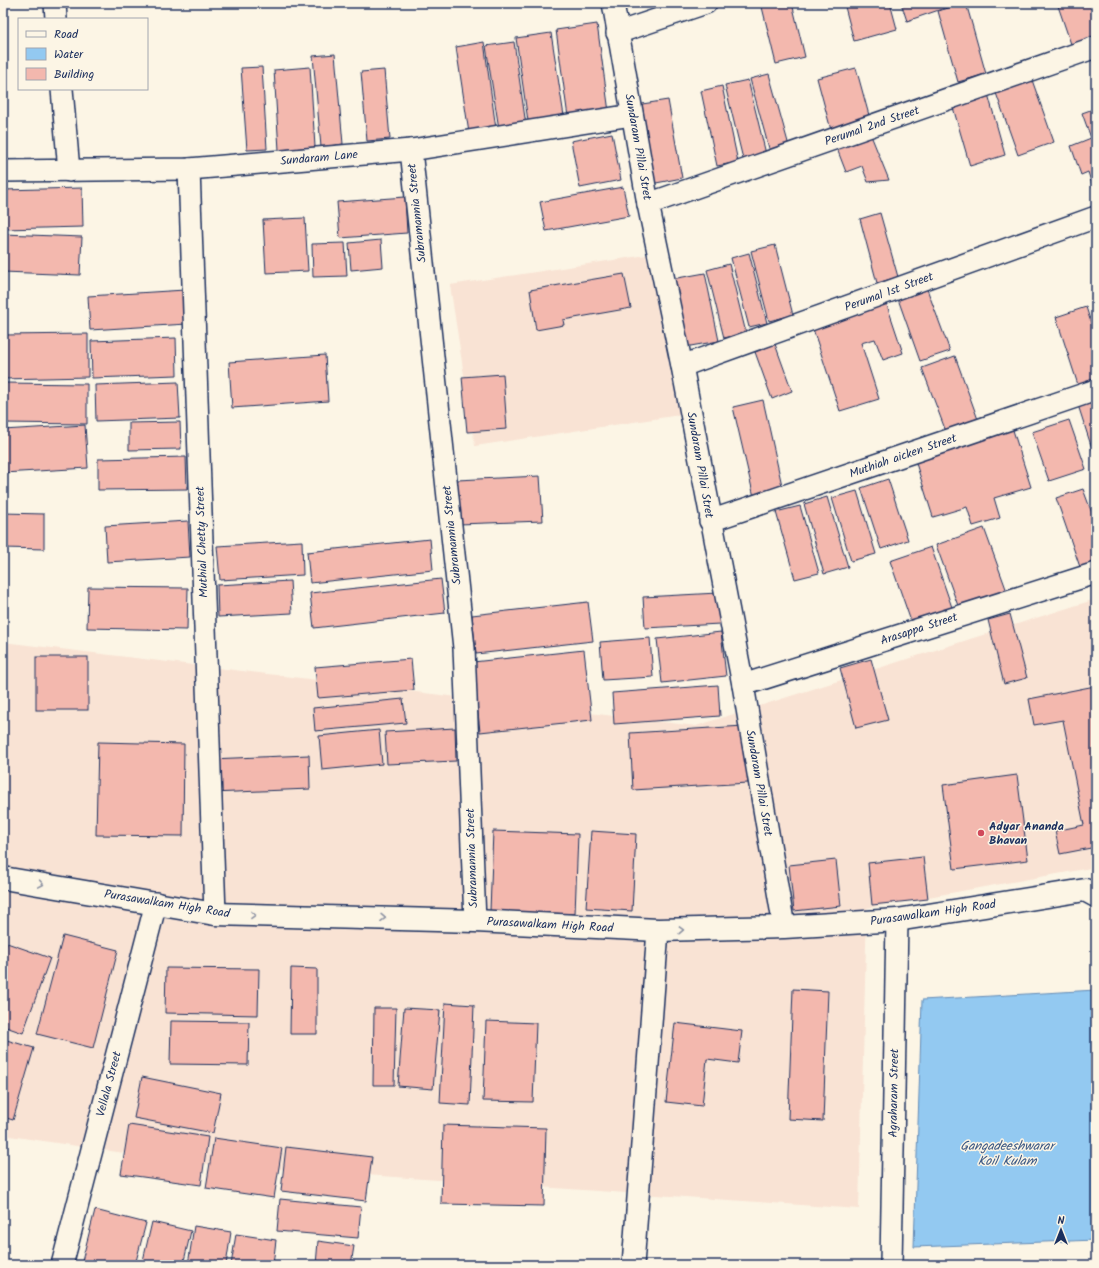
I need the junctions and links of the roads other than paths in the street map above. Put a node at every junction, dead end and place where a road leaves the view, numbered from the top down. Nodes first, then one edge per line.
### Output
1 (55, 3) edge
2 (613, 3) edge
3 (706, 3) edge
4 (56, 18) edge
5 (617, 33) junction
6 (1096, 47) edge
7 (62, 90) edge
8 (632, 115) junction
9 (410, 150) junction
10 (189, 169) junction
11 (3, 171) edge
12 (69, 171) junction
13 (648, 204) junction
14 (1096, 217) edge
15 (682, 366) junction
16 (1096, 390) edge
17 (710, 521) junction
18 (1096, 574) edge
19 (743, 685) junction
20 (3, 878) edge
21 (1096, 896) edge
22 (156, 903) junction
23 (215, 914) junction
24 (898, 920) junction
25 (475, 921) junction
26 (784, 927) junction
27 (658, 930) junction
28 (62, 1265) edge
29 (634, 1265) edge
30 (891, 1265) edge

1 - 4 street
2 - 5 street, Sundaram Pillai Stret
3 - 5 street
5 - 8 street, Sundaram Pillai Stret
6 - 13 street, Perumal 2nd Street
7 - 12 street
8 - 9 street, Sundaram Lane
8 - 13 street, Sundaram Pillai Stret
9 - 10 street, Sundaram Lane
9 - 25 street, Subramannia Street
10 - 12 street, Sundaram Lane
10 - 23 street, Muthial Chetty Street
11 - 12 street, Sundaram Lane
13 - 15 street, Sundaram Pillai Stret
14 - 15 street, Perumal 1st Street
15 - 17 street, Sundaram Pillai Stret
16 - 17 street, Muthiah aicken Street
17 - 19 street, Sundaram Pillai Stret
18 - 19 street, Arasappa Street
19 - 26 street, Sundaram Pillai Stret
20 -> 22 main road, Purasawalkam High Road
21 - 24 main road, Purasawalkam High Road
22 - 23 main road, Purasawalkam High Road
22 - 28 street, Vellala Street
23 -> 25 main road, Purasawalkam High Road
24 - 26 main road, Purasawalkam High Road
24 - 30 street, Agraharam Street
25 - 27 main road, Purasawalkam High Road
27 -> 26 main road, Purasawalkam High Road
27 - 29 street

